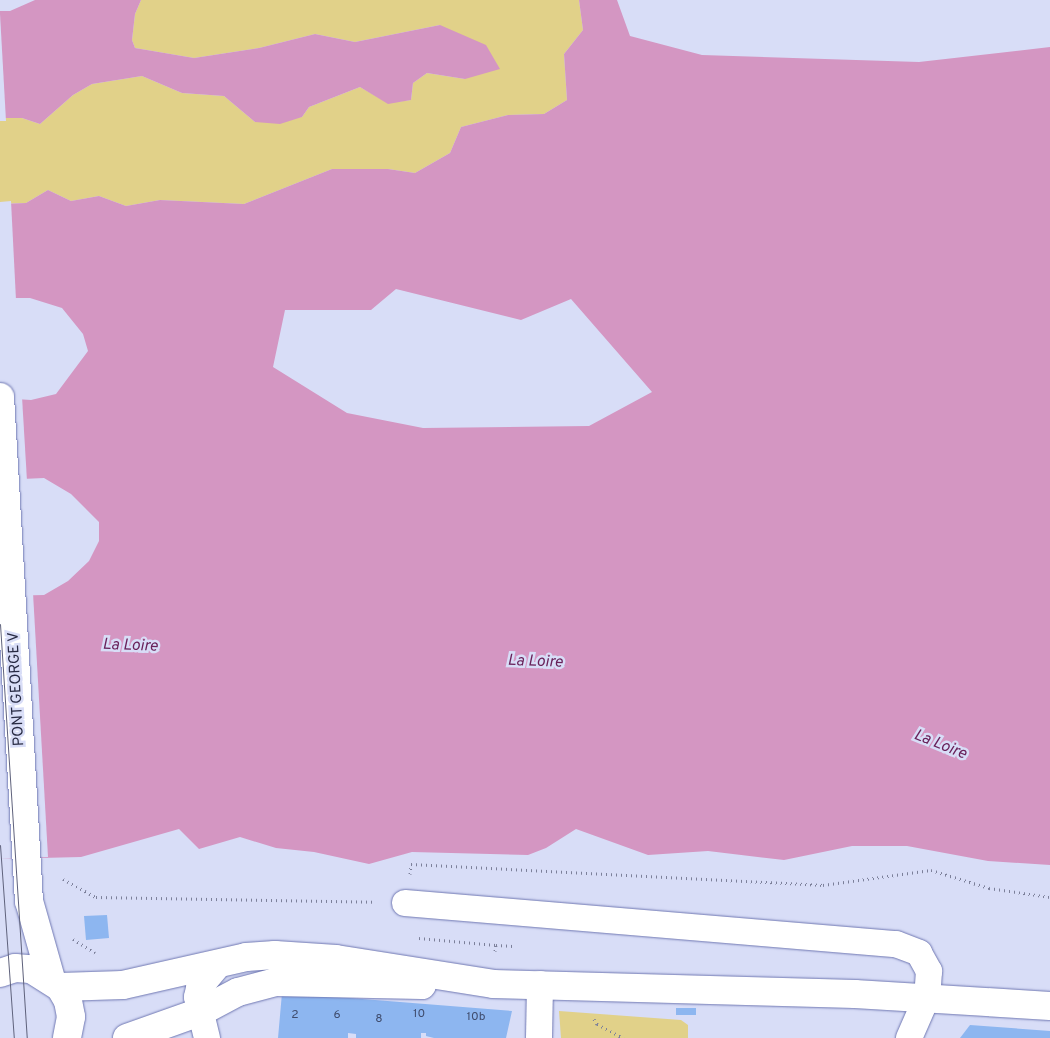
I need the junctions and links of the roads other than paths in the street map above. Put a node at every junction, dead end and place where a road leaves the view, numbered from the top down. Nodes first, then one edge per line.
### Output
1 (0, 397) edge
2 (405, 903) road end
3 (219, 964) junction
4 (0, 973) edge
5 (56, 983) junction
6 (494, 984) junction
7 (540, 984) junction
8 (927, 997) junction
9 (1050, 1006) edge
10 (200, 1012) junction
11 (66, 1038) edge
12 (127, 1038) edge
13 (207, 1038) edge
14 (539, 1038) edge
15 (909, 1038) edge

1 - 5 main road, PONT GEORGE V
2 - 8 street
3 - 5 main road
3 - 6 main road
3 - 10 street
4 - 5 main road
5 - 11 main road, PONT GEORGE V
6 - 7 main road
6 - 10 main road
7 - 8 main road
7 - 14 street
8 - 9 main road
8 - 15 street
10 - 12 main road
10 - 13 street

